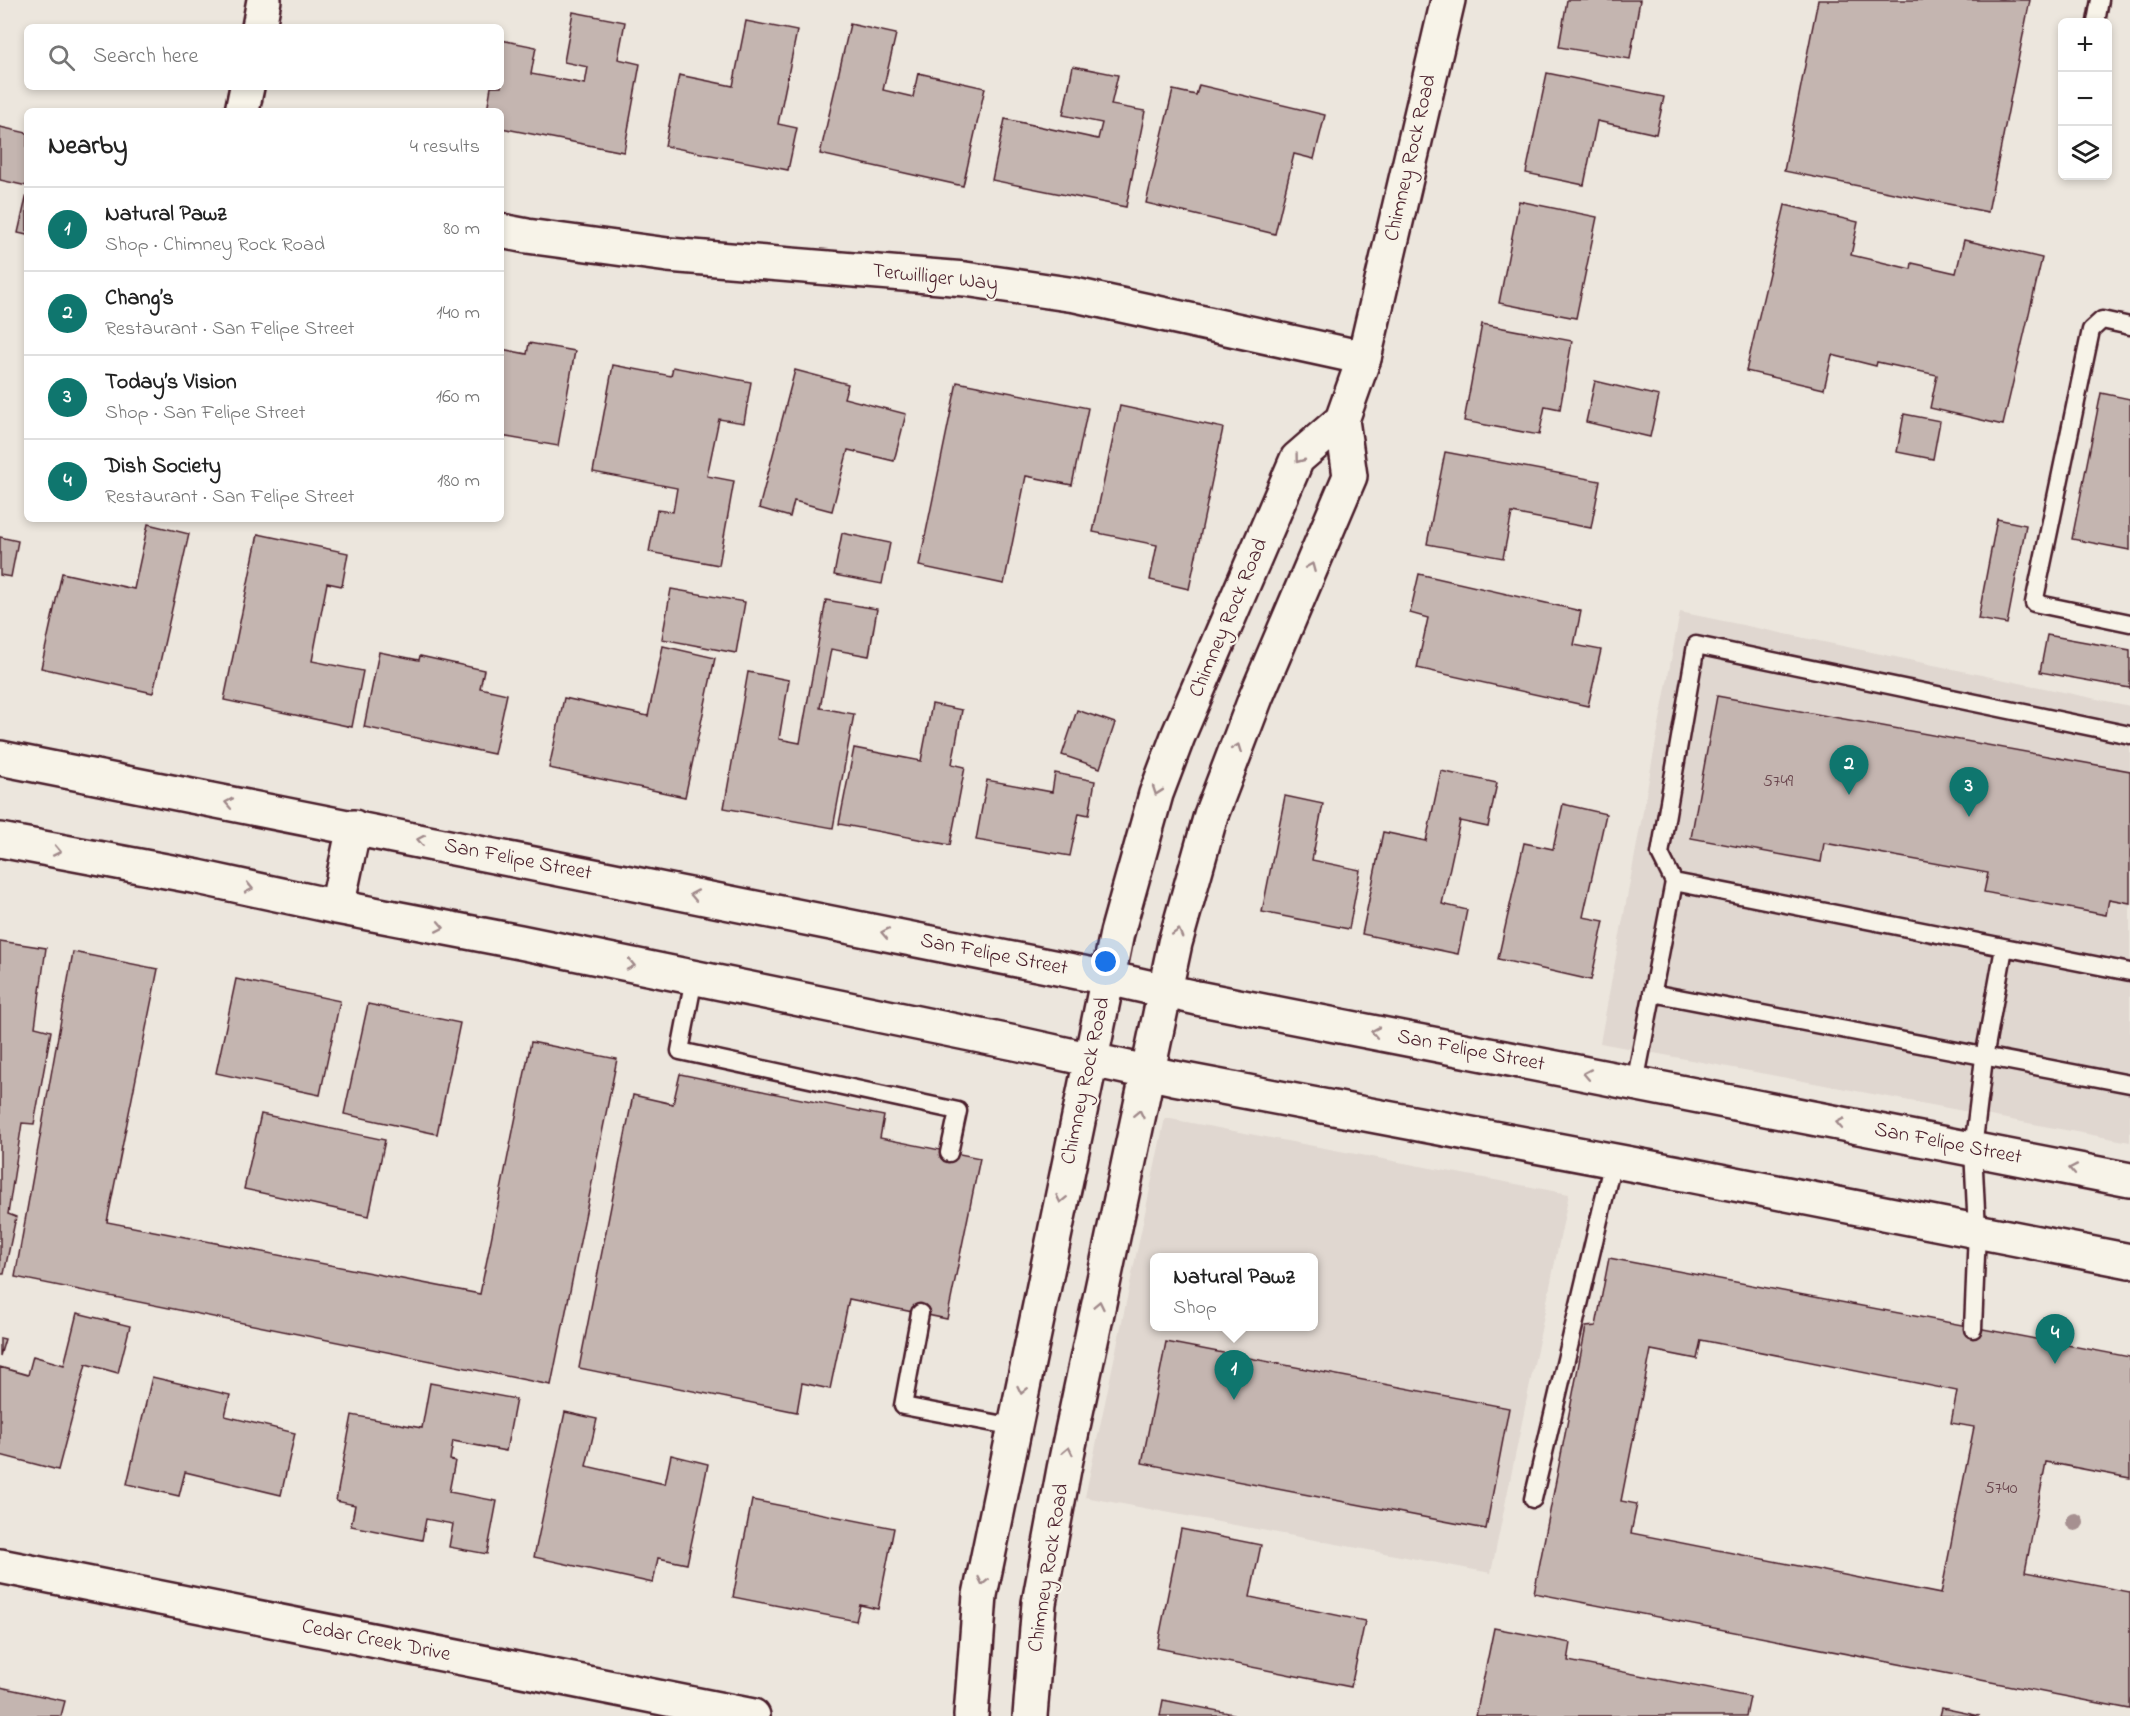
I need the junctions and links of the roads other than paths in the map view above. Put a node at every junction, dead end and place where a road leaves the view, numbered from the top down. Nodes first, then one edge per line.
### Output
1 (264, 0) edge
2 (1448, 0) edge
3 (2100, 0) edge
4 (2097, 18) edge
5 (260, 24) edge
6 (246, 90) edge
7 (243, 108) edge
8 (504, 232) edge
9 (2130, 326) edge
10 (1364, 358) junction
11 (1342, 420) junction
12 (2130, 623) edge
13 (2130, 735) edge
14 (0, 758) edge
15 (354, 827) junction
16 (0, 840) edge
17 (1674, 882) junction
18 (337, 907) junction
19 (2004, 948) junction
20 (2130, 972) edge
21 (694, 978) junction
22 (1108, 978) junction
23 (1165, 990) junction
24 (1652, 993) junction
25 (1984, 1058) junction
26 (1090, 1060) junction
27 (1148, 1072) junction
28 (1635, 1083) junction
29 (2130, 1084) edge
30 (1973, 1149) junction
31 (950, 1153) dead end
32 (1613, 1161) junction
33 (2130, 1180) edge
34 (1977, 1231) junction
35 (2130, 1261) edge
36 (920, 1313) dead end
37 (1973, 1329) dead end
38 (1015, 1427) junction
39 (1533, 1499) dead end
40 (0, 1566) edge
41 (753, 1716) edge
42 (971, 1716) edge
43 (1030, 1716) edge

1 - 5 main road
2 - 10 main road, Chimney Rock Road
3 - 4 lane
6 - 7 main road
8 - 10 main road, Terwilliger Way
9 - 12 lane
10 - 11 main road, Chimney Rock Road
11 -> 22 main road, Chimney Rock Road
23 -> 11 main road, Chimney Rock Road
13 - 17 lane
15 -> 14 main road, San Felipe Street
15 - 18 main road
22 -> 15 main road, San Felipe Street
16 -> 18 main road
17 - 19 lane
17 - 24 lane
18 -> 21 main road
19 - 20 lane
19 - 25 lane
21 - 26 main road
21 - 31 lane
22 - 23 main road, San Felipe Street
22 - 26 main road, Chimney Rock Road
23 - 27 main road, Chimney Rock Road
28 -> 23 main road, San Felipe Street
24 - 25 lane
24 - 28 lane
25 - 29 lane
25 - 30 lane
26 - 27 main road
26 -> 38 main road, Chimney Rock Road
27 - 32 main road
43 -> 27 main road, Chimney Rock Road
30 -> 28 main road, San Felipe Street
33 -> 30 main road, San Felipe Street
30 - 34 lane
32 - 34 main road
32 - 39 lane
34 - 35 main road
34 - 37 lane
36 - 38 lane
38 -> 42 main road, Chimney Rock Road
40 - 41 main road, Cedar Creek Drive

